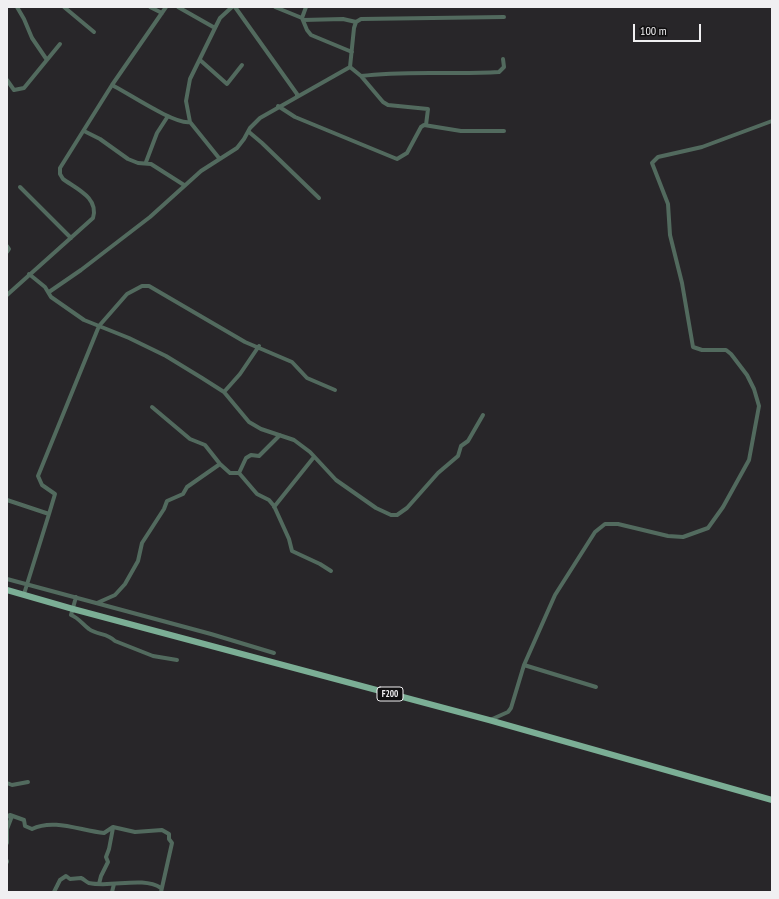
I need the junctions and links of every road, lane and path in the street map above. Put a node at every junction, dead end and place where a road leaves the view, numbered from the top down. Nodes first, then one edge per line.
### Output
1 (16, 7) edge
2 (64, 7) edge
3 (150, 7) edge
4 (166, 7) edge
5 (178, 7) edge
6 (233, 7) edge
7 (275, 7) edge
8 (306, 7) edge
9 (162, 13) junction
10 (504, 17) dead end
11 (302, 19) junction
12 (356, 22) junction
13 (215, 28) junction
14 (94, 32) dead end
15 (60, 44) dead end
16 (352, 52) junction
17 (503, 59) dead end
18 (47, 60) junction
19 (200, 60) junction
20 (242, 65) dead end
21 (350, 68) junction
22 (361, 76) junction
23 (7, 80) edge
24 (112, 85) junction
25 (297, 97) junction
26 (278, 106) junction
27 (168, 116) junction
28 (772, 121) edge
29 (190, 122) junction
30 (426, 125) junction
31 (84, 131) junction
32 (504, 131) dead end
33 (248, 132) junction
34 (219, 158) junction
35 (146, 162) junction
36 (184, 185) junction
37 (20, 187) dead end
38 (319, 198) dead end
39 (72, 238) junction
40 (7, 246) edge
41 (7, 252) edge
42 (29, 274) junction
43 (49, 292) junction
44 (7, 294) edge
45 (99, 326) junction
46 (259, 346) junction
47 (335, 390) dead end
48 (224, 392) junction
49 (152, 407) dead end
50 (483, 415) dead end
51 (280, 435) junction
52 (314, 457) junction
53 (220, 464) junction
54 (239, 473) junction
55 (7, 500) edge
56 (274, 507) junction
57 (48, 514) junction
58 (330, 571) dead end
59 (7, 579) edge
60 (28, 584) junction
61 (7, 590) edge
62 (24, 594) junction
63 (76, 598) junction
64 (97, 603) junction
65 (73, 609) junction
66 (274, 653) dead end
67 (177, 660) dead end
68 (524, 665) junction
69 (596, 687) dead end
70 (489, 720) junction
71 (28, 782) dead end
72 (7, 783) edge
73 (772, 800) edge
74 (9, 817) edge
75 (113, 828) junction
76 (7, 840) edge
77 (99, 884) junction
78 (114, 884) junction
79 (161, 890) edge
80 (54, 892) edge
81 (112, 892) edge

1 - 18 street
2 - 14 street
3 - 9 street
4 - 9 street
5 - 13 street
6 - 13 street
6 - 25 street
7 - 11 street
8 - 11 street
9 - 24 street
10 - 12 street
11 - 12 street
11 - 16 street
12 - 16 street
13 - 19 street
15 - 18 street
16 - 21 street
17 - 22 street
18 - 23 street
19 - 20 street
19 - 29 street
21 - 22 street
21 - 25 street
22 - 30 street
24 - 27 street
24 - 31 street
25 - 26 street
26 - 30 street
26 - 33 street
27 - 29 street
27 - 35 street
28 - 68 street
29 - 34 street
30 - 32 street
31 - 35 street
31 - 39 street
33 - 34 street
33 - 38 street
34 - 36 street
35 - 36 street
36 - 43 street
37 - 39 street
39 - 42 street
40 - 41 street
42 - 43 street
42 - 44 street
43 - 45 street
45 - 46 street
45 - 48 street
45 - 57 street
46 - 47 street
46 - 48 street
48 - 51 street
49 - 53 street
50 - 52 street
51 - 52 street
51 - 54 street
52 - 56 street
53 - 54 street
53 - 64 street
54 - 56 street
55 - 57 street
56 - 58 street
57 - 60 street
59 - 60 street
60 - 62 street
60 - 63 street
61 - 62 main road, F200
62 - 65 main road, F200
63 - 64 street
63 - 65 street
64 - 66 street
65 - 67 street
65 - 70 main road, F200
68 - 69 street
68 - 70 street
70 - 73 main road, F200
71 - 72 street
74 - 75 street
74 - 76 street
75 - 77 street
75 - 79 street
77 - 78 street
77 - 80 street
78 - 79 street
78 - 81 street

